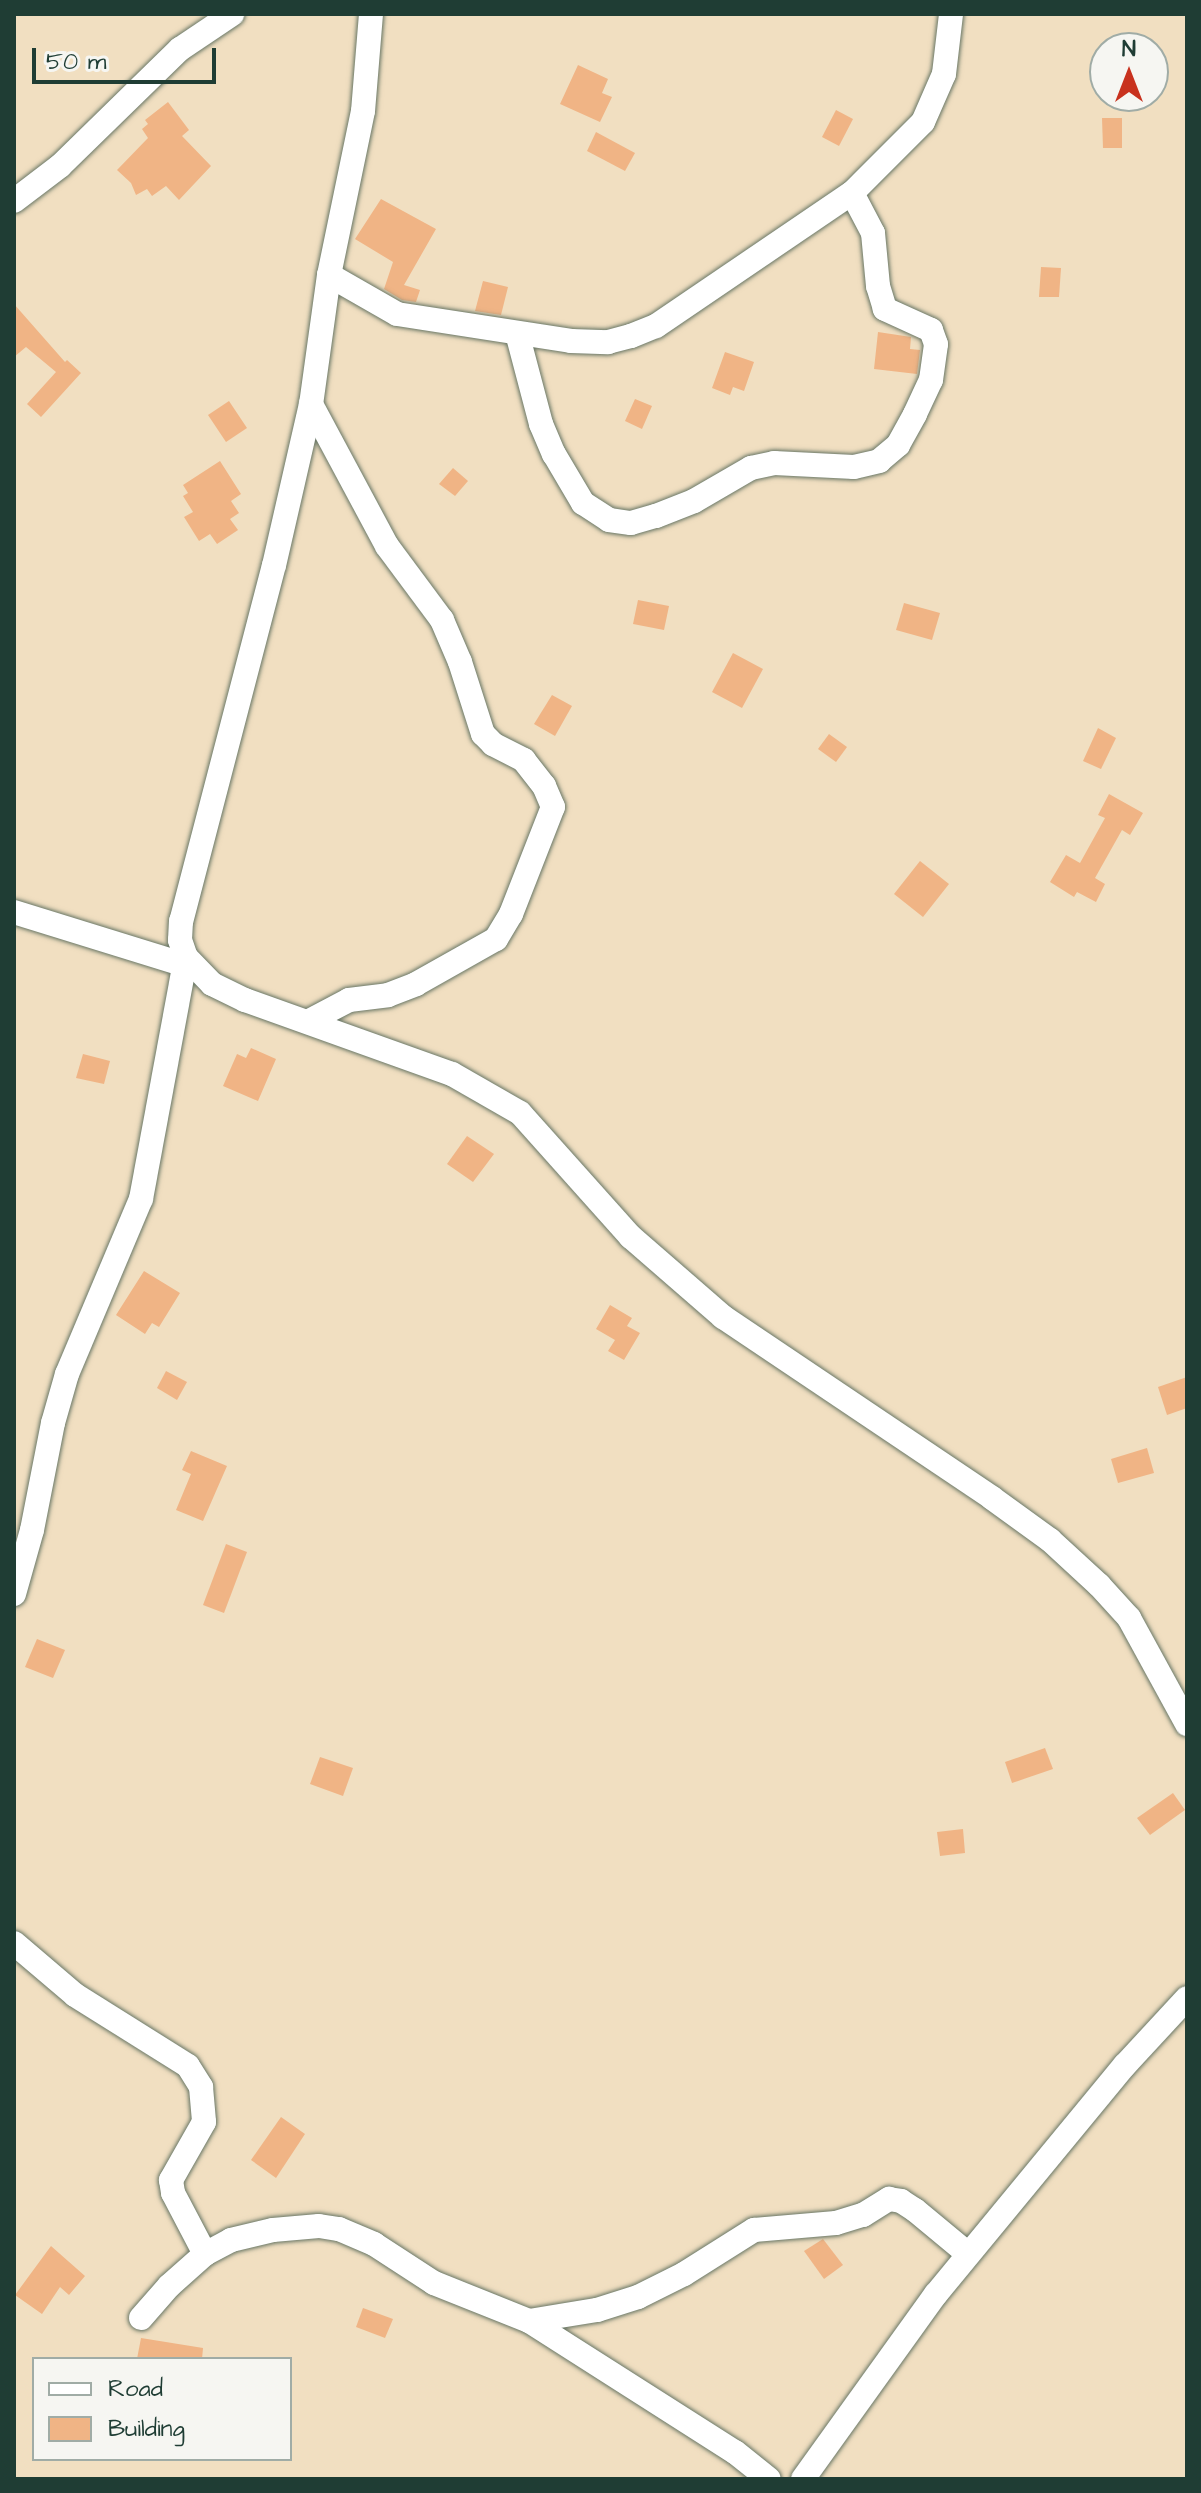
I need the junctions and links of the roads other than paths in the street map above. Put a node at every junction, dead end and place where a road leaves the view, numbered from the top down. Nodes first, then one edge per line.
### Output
1 (232, 14) edge
2 (371, 14) edge
3 (951, 14) edge
4 (852, 193) junction
5 (14, 201) edge
6 (329, 275) junction
7 (517, 333) junction
8 (311, 404) junction
9 (14, 912) edge
10 (185, 961) junction
11 (309, 1021) junction
12 (14, 1594) edge
13 (1187, 1724) edge
14 (14, 1943) edge
15 (1187, 1998) edge
16 (205, 2254) junction
17 (968, 2254) junction
18 (141, 2318) dead end
19 (529, 2321) junction
20 (769, 2479) edge
21 (803, 2479) edge

1 - 5 street
2 - 6 street
3 - 4 street
4 - 7 street
4 - 7 street
6 - 7 street
6 - 8 street
8 - 10 street
8 - 11 street
9 - 10 street
10 - 11 street
10 - 12 street
11 - 13 street
14 - 16 street
15 - 17 street
16 - 18 street
16 - 19 street
17 - 19 street
17 - 21 street
19 - 20 street

